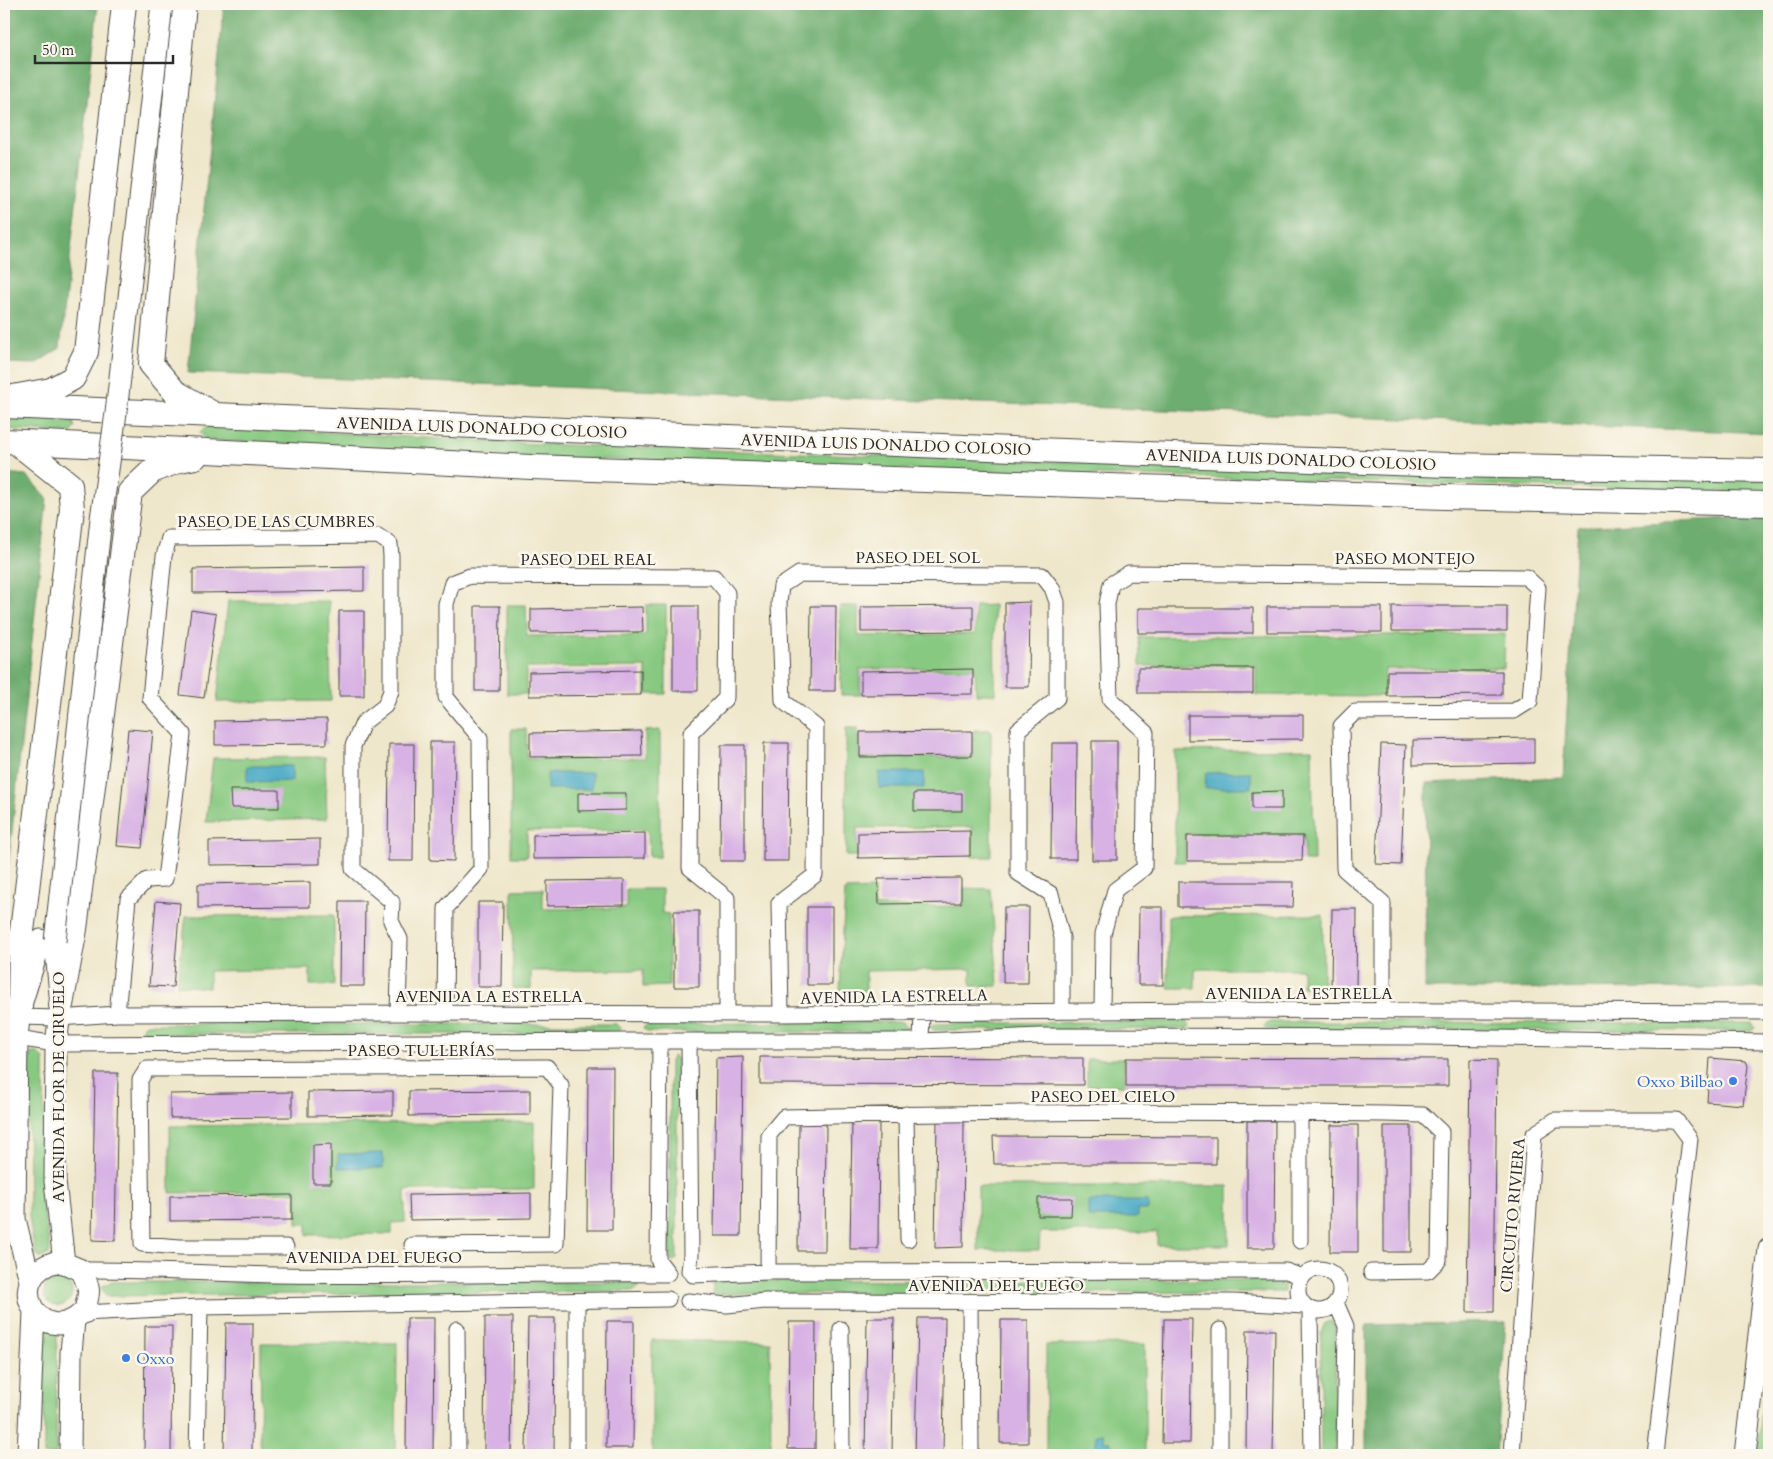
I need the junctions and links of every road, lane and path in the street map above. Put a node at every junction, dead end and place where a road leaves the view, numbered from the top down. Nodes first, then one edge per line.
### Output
1 (124, 4) edge
2 (147, 4) edge
3 (162, 4) edge
4 (184, 4) edge
5 (4, 398) edge
6 (4, 406) edge
7 (216, 416) junction
8 (10, 442) edge
9 (221, 452) junction
10 (1769, 471) edge
11 (1769, 504) edge
12 (48, 941) junction
13 (398, 1005) junction
14 (1204, 1010) junction
15 (1254, 1010) junction
16 (60, 1011) junction
17 (1102, 1011) junction
18 (1383, 1011) junction
19 (19, 1012) junction
20 (1062, 1012) junction
21 (1769, 1012) edge
22 (922, 1013) junction
23 (117, 1014) junction
24 (446, 1014) junction
25 (632, 1014) junction
26 (727, 1014) junction
27 (781, 1014) junction
28 (1204, 1037) junction
29 (1252, 1037) junction
30 (10, 1038) edge
31 (630, 1041) junction
32 (660, 1042) junction
33 (689, 1042) junction
34 (921, 1042) junction
35 (1769, 1042) edge
36 (56, 1044) junction
37 (1300, 1112) junction
38 (906, 1114) junction
39 (908, 1239) dead end
40 (1300, 1241) dead end
41 (412, 1245) dead end
42 (286, 1247) dead end
43 (142, 1248) junction
44 (1769, 1249) edge
45 (768, 1264) junction
46 (73, 1266) junction
47 (141, 1269) junction
48 (1371, 1272) dead end
49 (691, 1273) junction
50 (668, 1274) junction
51 (1303, 1277) junction
52 (30, 1281) junction
53 (668, 1299) junction
54 (688, 1301) junction
55 (577, 1302) junction
56 (970, 1303) junction
57 (1336, 1303) junction
58 (1307, 1308) junction
59 (34, 1312) junction
60 (200, 1313) junction
61 (79, 1317) junction
62 (457, 1329) dead end
63 (840, 1329) dead end
64 (1220, 1330) dead end
65 (28, 1455) edge
66 (70, 1455) edge
67 (197, 1455) edge
68 (458, 1455) edge
69 (577, 1455) edge
70 (842, 1455) edge
71 (971, 1455) edge
72 (1220, 1455) edge
73 (1312, 1455) edge
74 (1344, 1455) edge
75 (1512, 1455) edge
76 (1655, 1455) edge
77 (1745, 1455) edge

1 - 5 main road
2 - 12 main road
3 - 12 main road, bridge
4 - 7 main road
6 - 7 main road, AVENIDA LUIS DONALDO COLOSIO
7 - 10 main road, AVENIDA LUIS DONALDO COLOSIO
8 - 9 main road, AVENIDA LUIS DONALDO COLOSIO
8 - 19 main road
9 - 11 main road, AVENIDA LUIS DONALDO COLOSIO
9 - 16 main road
12 - 16 main road, AVENIDA FLOR DE CIRUELO
12 - 19 main road, AVENIDA FLOR DE CIRUELO
13 - 23 street, AVENIDA LA ESTRELLA
13 - 23 street, PASEO DE LAS CUMBRES
13 - 24 street, AVENIDA LA ESTRELLA
14 - 15 street, AVENIDA LA ESTRELLA
14 - 17 street, AVENIDA LA ESTRELLA
14 - 28 street
15 - 18 street, AVENIDA LA ESTRELLA
15 - 29 street
16 - 19 street, AVENIDA LA ESTRELLA
16 - 23 street, AVENIDA LA ESTRELLA
16 - 36 main road, AVENIDA FLOR DE CIRUELO
17 - 18 street, PASEO MONTEJO
17 - 20 street, AVENIDA LA ESTRELLA
18 - 21 street, AVENIDA LA ESTRELLA
19 - 30 main road, AVENIDA FLOR DE CIRUELO
20 - 22 street, AVENIDA LA ESTRELLA
20 - 27 street, PASEO DEL SOL
22 - 27 street, AVENIDA LA ESTRELLA
22 - 34 street
24 - 25 street, AVENIDA LA ESTRELLA
24 - 26 street, PASEO DEL REAL
25 - 26 street, AVENIDA LA ESTRELLA
25 - 31 street
26 - 27 street, AVENIDA LA ESTRELLA
28 - 29 street
28 - 34 street
29 - 35 street
30 - 36 street
30 - 52 main road, AVENIDA FLOR DE CIRUELO
31 - 32 street
31 - 36 street
32 - 33 street
32 - 50 street
33 - 34 street
33 - 49 street
36 - 46 main road, AVENIDA FLOR DE CIRUELO
37 - 38 street, PASEO DEL CIELO
37 - 40 street
37 - 48 street, PASEO DEL CIELO
38 - 39 street
38 - 45 street, PASEO DEL CIELO
41 - 43 street, PASEO TULLERÍAS
42 - 43 street
43 - 47 street
44 - 77 main road
45 - 49 street, AVENIDA DEL FUEGO
45 - 51 street, AVENIDA DEL FUEGO
46 - 47 street, AVENIDA DEL FUEGO
46 - 52 main road
46 - 61 main road
47 - 50 street, AVENIDA DEL FUEGO
49 - 50 street
49 - 54 street
50 - 53 street
51 - 57 street
51 - 58 street
52 - 59 main road
53 - 54 street
53 - 55 street
54 - 56 street, AVENIDA DEL FUEGO
55 - 60 street
55 - 69 street
56 - 58 street, AVENIDA DEL FUEGO
56 - 71 street
57 - 58 street
57 - 74 street
58 - 73 street
59 - 61 main road
59 - 65 main road
60 - 61 street
60 - 67 street
61 - 66 main road
62 - 68 street
63 - 70 street
64 - 72 street
75 - 76 street, CIRCUITO RIVIERA

